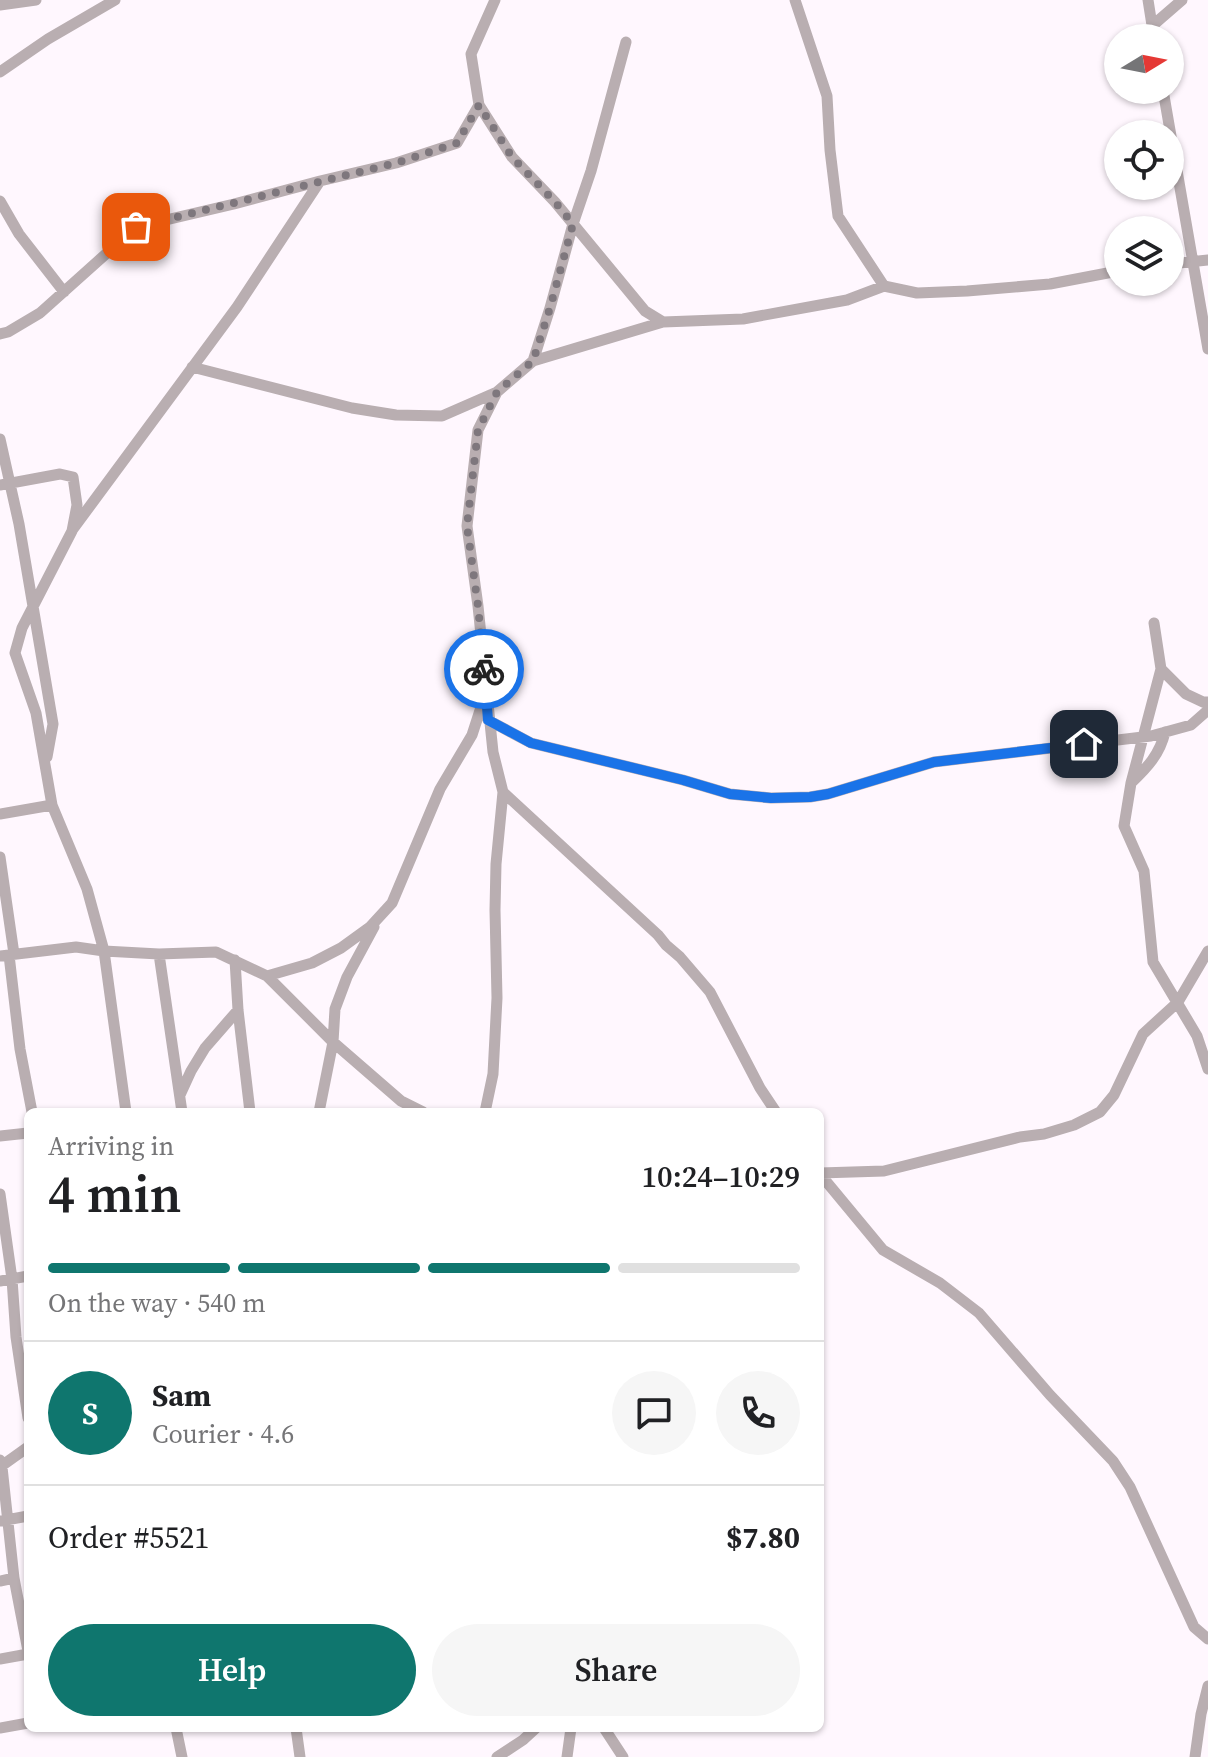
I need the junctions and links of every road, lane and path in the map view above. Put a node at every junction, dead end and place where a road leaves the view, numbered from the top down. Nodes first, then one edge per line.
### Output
1 (36, 0) edge
2 (115, 0) edge
3 (495, 0) edge
4 (795, 0) edge
5 (1148, 0) edge
6 (1182, 0) edge
7 (0, 5) edge
8 (1152, 24) edge
9 (1160, 24) edge
10 (626, 42) dead end
11 (0, 72) edge
12 (1165, 104) edge
13 (479, 105) junction
14 (320, 181) junction
15 (0, 201) edge
16 (573, 224) junction
17 (1208, 260) edge
18 (1193, 262) junction
19 (1184, 263) edge
20 (1104, 274) edge
21 (884, 286) junction
22 (64, 292) junction
23 (663, 322) junction
24 (0, 334) edge
25 (1208, 349) edge
26 (533, 361) junction
27 (192, 367) junction
28 (497, 392) junction
29 (0, 439) edge
30 (5, 484) edge
31 (72, 531) junction
32 (33, 606) junction
33 (1154, 623) dead end
34 (1161, 669) junction
35 (486, 694) junction
36 (1208, 702) edge
37 (1208, 710) edge
38 (488, 720) junction
39 (1165, 732) junction
40 (1143, 737) junction
41 (46, 771) junction
42 (1131, 783) junction
43 (503, 792) junction
44 (52, 805) junction
45 (0, 814) edge
46 (0, 857) edge
47 (380, 916) junction
48 (104, 951) junction
49 (1208, 951) edge
50 (159, 954) junction
51 (7, 955) edge
52 (235, 960) junction
53 (267, 976) junction
54 (1178, 1002) junction
55 (238, 1010) junction
56 (333, 1042) junction
57 (1208, 1069) edge
58 (180, 1096) junction
59 (31, 1108) edge
60 (125, 1108) edge
61 (182, 1108) edge
62 (250, 1108) edge
63 (320, 1108) edge
64 (415, 1108) edge
65 (486, 1108) edge
66 (773, 1108) edge
67 (24, 1133) edge
68 (0, 1136) edge
69 (824, 1174) edge
70 (824, 1179) edge
71 (0, 1194) edge
72 (6, 1280) edge
73 (24, 1391) edge
74 (24, 1450) edge
75 (1, 1464) edge
76 (24, 1517) edge
77 (3, 1520) edge
78 (14, 1578) junction
79 (0, 1581) edge
80 (24, 1632) edge
81 (1208, 1639) edge
82 (24, 1654) edge
83 (0, 1659) edge
84 (1208, 1686) edge
85 (24, 1724) edge
86 (0, 1728) edge
87 (177, 1732) edge
88 (297, 1732) edge
89 (532, 1732) edge
90 (570, 1732) edge
91 (607, 1732) edge
92 (182, 1757) edge
93 (300, 1757) edge
94 (497, 1757) edge
95 (567, 1757) edge
96 (623, 1757) edge
97 (1195, 1757) edge

1 - 7 street
2 - 11 street
3 - 13 street
4 - 21 street
5 - 8 street
6 - 9 street
10 - 16 street
12 - 18 street
13 - 14 street
13 - 16 street
14 - 22 street
14 - 27 street
15 - 22 street
16 - 23 street
16 - 26 street
17 - 18 street
18 - 19 street
18 - 25 street
20 - 21 street
21 - 23 street
22 - 24 street
23 - 26 street
26 - 28 street
27 - 28 street
27 - 31 street
28 - 35 street
29 - 30 street
30 - 31 street
30 - 32 street
31 - 32 street
32 - 41 street
32 - 41 street
33 - 34 street
34 - 36 street
34 - 40 street
35 - 38 street
35 - 47 street
37 - 39 street
38 - 40 street
38 - 43 street
39 - 40 street
39 - 42 street
40 - 42 street
41 - 44 street
42 - 54 street
43 - 65 street
43 - 66 street
44 - 45 street
44 - 48 street
46 - 51 street
47 - 53 street
47 - 56 street
48 - 50 street
48 - 51 street
48 - 60 street
49 - 54 street
50 - 52 street
50 - 58 street
51 - 59 street
52 - 53 street
52 - 55 street
53 - 56 street
54 - 57 street
54 - 69 street
55 - 58 street
55 - 62 street
56 - 63 street
56 - 64 street
58 - 61 street
67 - 68 street
70 - 81 street
71 - 72 street
72 - 73 street
74 - 75 street
75 - 77 street
76 - 77 street
77 - 78 street
78 - 79 street
78 - 80 street
82 - 83 street
84 - 97 street
85 - 86 street
87 - 92 street
88 - 93 street
89 - 94 street
90 - 95 street
91 - 96 street

